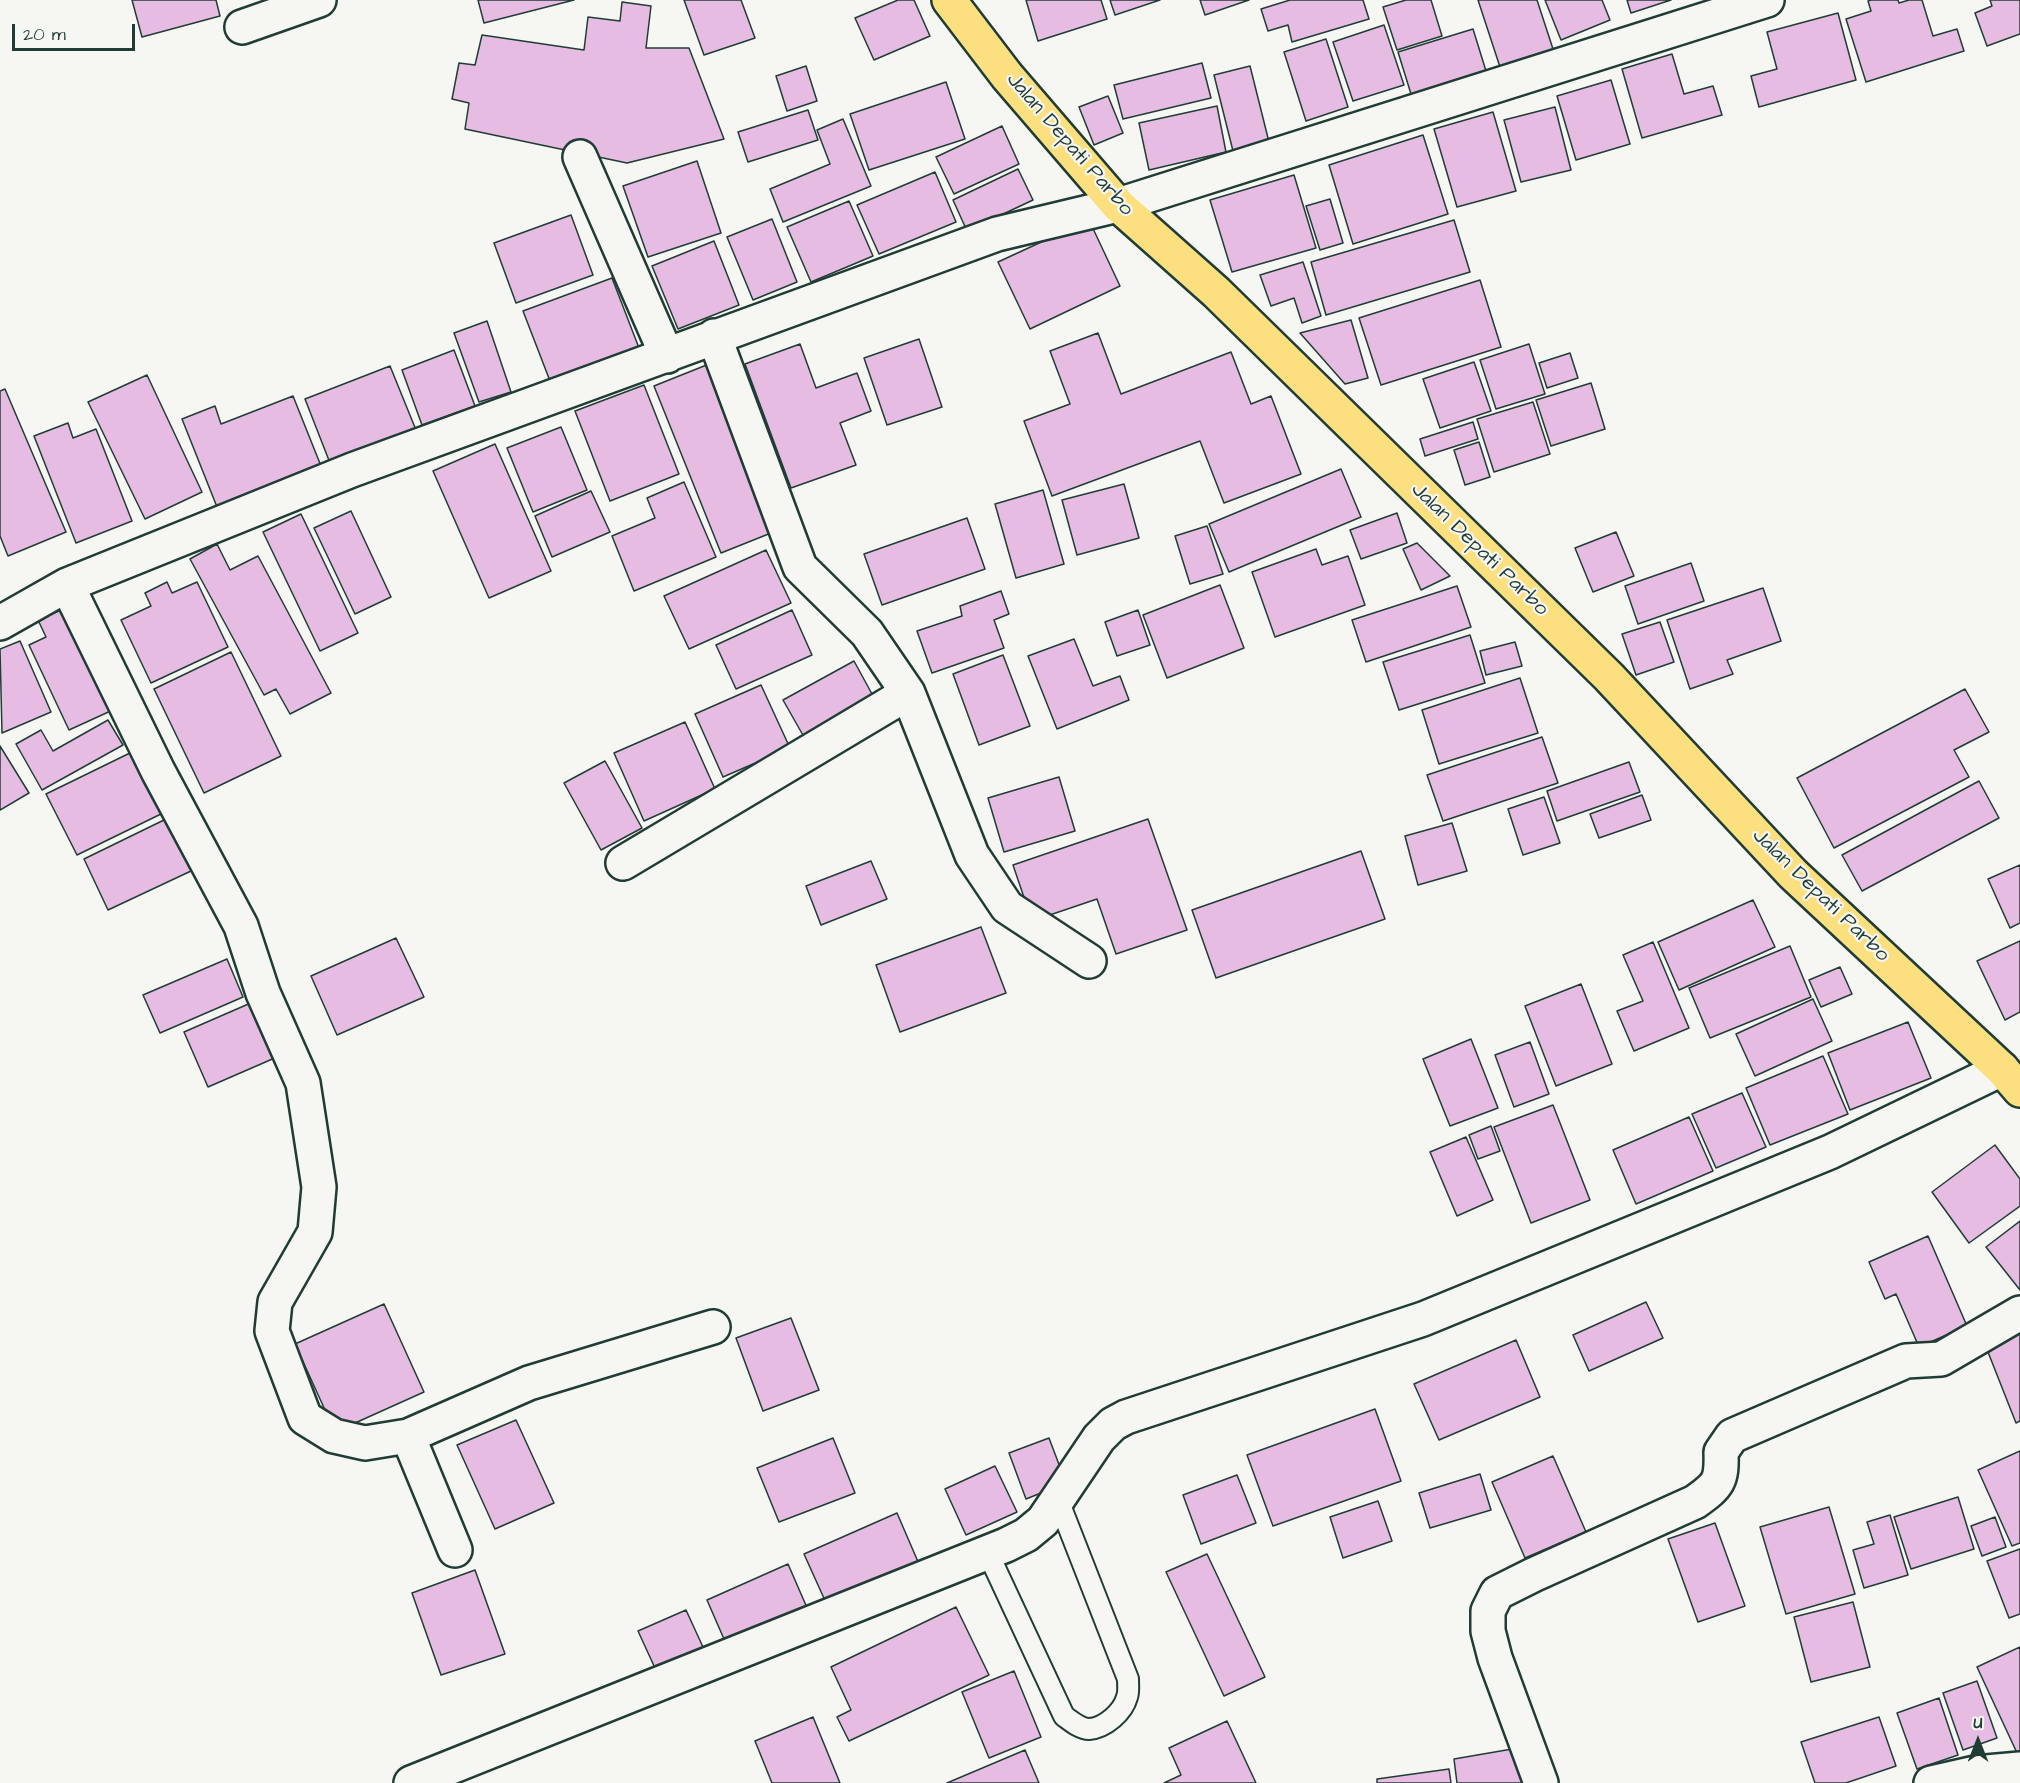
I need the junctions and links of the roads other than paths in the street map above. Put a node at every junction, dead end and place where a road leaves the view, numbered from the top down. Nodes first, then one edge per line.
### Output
1 (319, 0) edge
2 (949, 0) edge
3 (1767, 0) edge
4 (242, 27) dead end
5 (580, 157) dead end
6 (1118, 206) junction
7 (714, 336) junction
8 (667, 356) junction
9 (67, 585) junction
10 (0, 623) edge
11 (908, 693) junction
12 (623, 863) dead end
13 (1089, 961) dead end
14 (2011, 1079) edge
15 (2020, 1313) edge
16 (713, 1327) dead end
17 (408, 1436) junction
18 (1058, 1500) junction
19 (455, 1550) dead end
20 (987, 1551) junction
21 (2020, 1768) edge
22 (411, 1783) edge
23 (1541, 1783) edge
24 (1931, 1783) edge

1 - 4 street
2 - 6 main road, Jalan Depati Parbo
3 - 6 street
5 - 8 street
6 - 7 street
6 - 14 main road, Jalan Depati Parbo
7 - 8 street
7 - 11 street
8 - 9 street
9 - 10 street
9 - 17 street
11 - 12 street
11 - 13 street
14 - 18 street
15 - 23 street
16 - 17 street
17 - 19 street
18 - 20 street
18 - 20 lane
20 - 22 street
21 - 24 street

